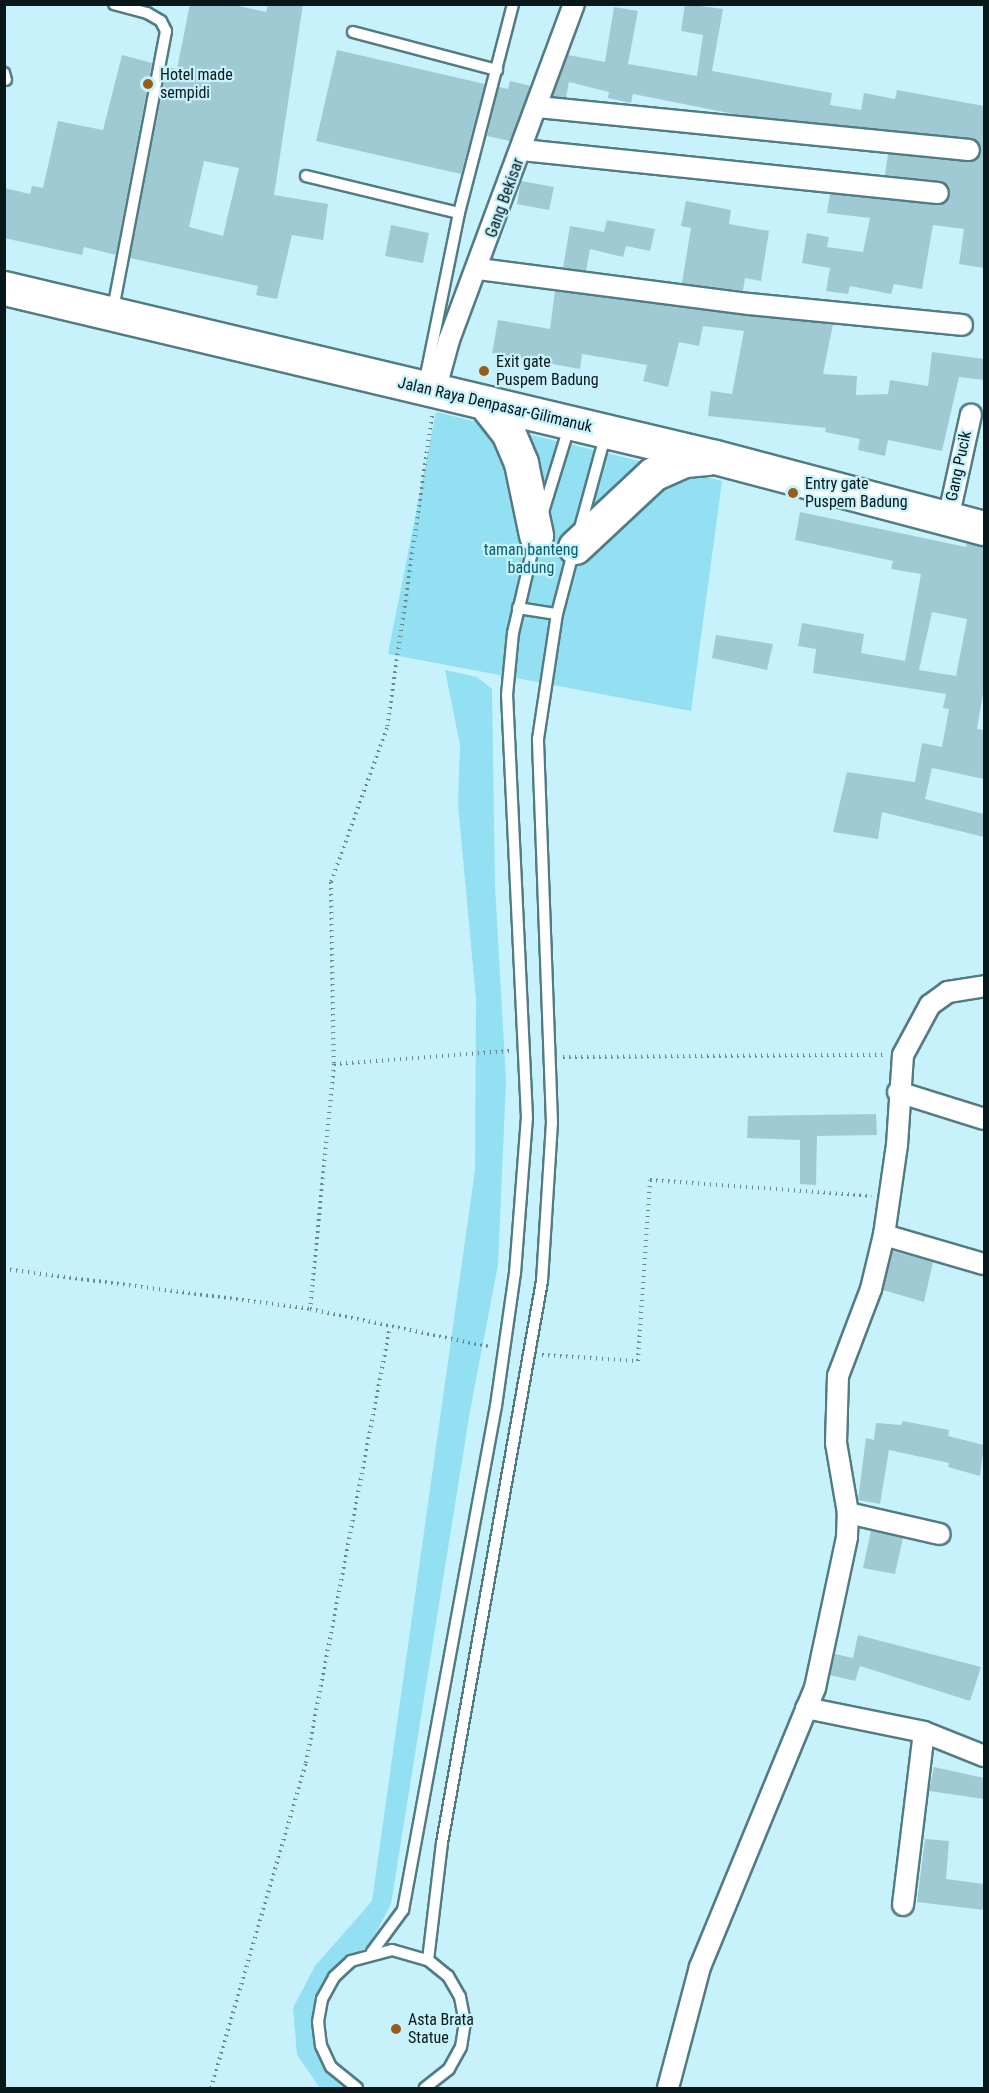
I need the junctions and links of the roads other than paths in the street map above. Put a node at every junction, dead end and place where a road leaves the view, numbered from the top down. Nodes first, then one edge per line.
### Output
1 (114, 4) edge
2 (513, 4) edge
3 (574, 4) edge
4 (353, 32) dead end
5 (497, 70) junction
6 (538, 107) junction
7 (522, 150) junction
8 (969, 150) dead end
9 (306, 176) dead end
10 (938, 193) dead end
11 (459, 213) junction
12 (479, 269) junction
13 (4, 288) edge
14 (112, 313) junction
15 (962, 324) dead end
16 (429, 390) junction
17 (485, 403) junction
18 (971, 414) dead end
19 (570, 423) junction
20 (606, 432) junction
21 (715, 457) junction
22 (948, 519) junction
23 (984, 528) edge
24 (536, 535) junction
25 (575, 547) junction
26 (518, 608) junction
27 (557, 614) junction
28 (984, 986) edge
29 (898, 1092) junction
30 (984, 1119) edge
31 (884, 1235) junction
32 (984, 1264) edge
33 (848, 1513) junction
34 (940, 1534) dead end
35 (807, 1708) junction
36 (924, 1732) junction
37 (984, 1756) edge
38 (903, 1905) dead end
39 (372, 1952) junction
40 (428, 1960) junction
41 (353, 2087) edge
42 (429, 2088) edge
43 (668, 2088) edge

1 - 14 lane
2 - 5 lane
3 - 6 street, Gang Bekisar
4 - 5 lane
5 - 11 lane
6 - 7 street, Gang Bekisar
6 - 8 street
7 - 10 street
7 - 12 street, Gang Bekisar
9 - 11 lane
11 - 16 lane
12 - 15 street
12 - 16 street, Gang Bekisar
13 - 14 highway, Jalan Raya Denpasar-Gilimanuk
14 - 16 highway, Jalan Raya Denpasar-Gilimanuk
16 - 17 highway, Jalan Raya Denpasar-Gilimanuk
17 - 19 highway, Jalan Raya Denpasar-Gilimanuk
17 - 24 highway
18 - 22 street, Gang Pucik
19 - 20 highway, Jalan Raya Denpasar-Gilimanuk
19 - 24 lane
20 - 21 highway, Jalan Raya Denpasar-Gilimanuk
20 - 25 lane
21 - 22 highway, Jalan Raya Denpasar-Gilimanuk
21 - 25 highway
22 - 23 highway, Jalan Raya Denpasar-Gilimanuk
24 - 26 lane
25 - 27 lane
26 - 27 lane
26 - 39 lane
27 - 40 lane
28 - 29 street
29 - 30 street
29 - 31 street
31 - 32 street
31 - 33 street
33 - 34 street
33 - 35 street
35 - 36 street
35 - 43 street
36 - 37 street
36 - 38 street
39 - 40 lane
39 - 41 lane
40 - 42 lane

